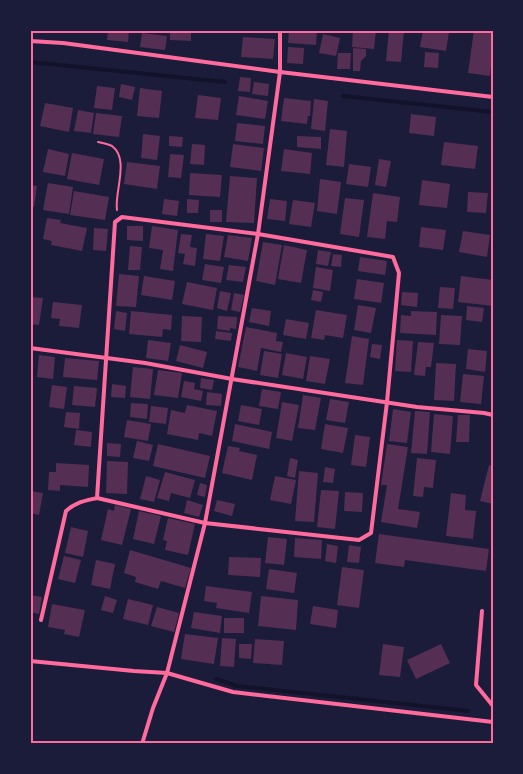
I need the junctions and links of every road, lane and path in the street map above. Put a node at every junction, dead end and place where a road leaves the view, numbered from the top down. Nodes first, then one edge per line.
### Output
1 (280, 30) edge
2 (30, 41) edge
3 (280, 72) junction
4 (493, 97) edge
5 (98, 142) dead end
6 (118, 220) junction
7 (258, 234) junction
8 (30, 348) edge
9 (105, 358) junction
10 (232, 379) junction
11 (387, 402) junction
12 (493, 415) edge
13 (97, 498) junction
14 (204, 523) junction
15 (482, 610) dead end
16 (41, 620) dead end
17 (30, 661) edge
18 (167, 673) junction
19 (493, 705) edge
20 (493, 722) edge
21 (142, 744) edge

1 - 3 lane
2 - 3 lane
3 - 4 lane
3 - 7 lane
5 - 6 path
6 - 7 lane
6 - 9 lane
7 - 10 lane
7 - 11 lane
8 - 9 lane
9 - 10 lane
9 - 13 lane
10 - 11 lane
10 - 14 lane
11 - 12 lane
11 - 14 lane
13 - 14 lane
13 - 16 lane
14 - 18 lane
15 - 19 lane
17 - 18 lane
18 - 20 lane
18 - 21 lane

